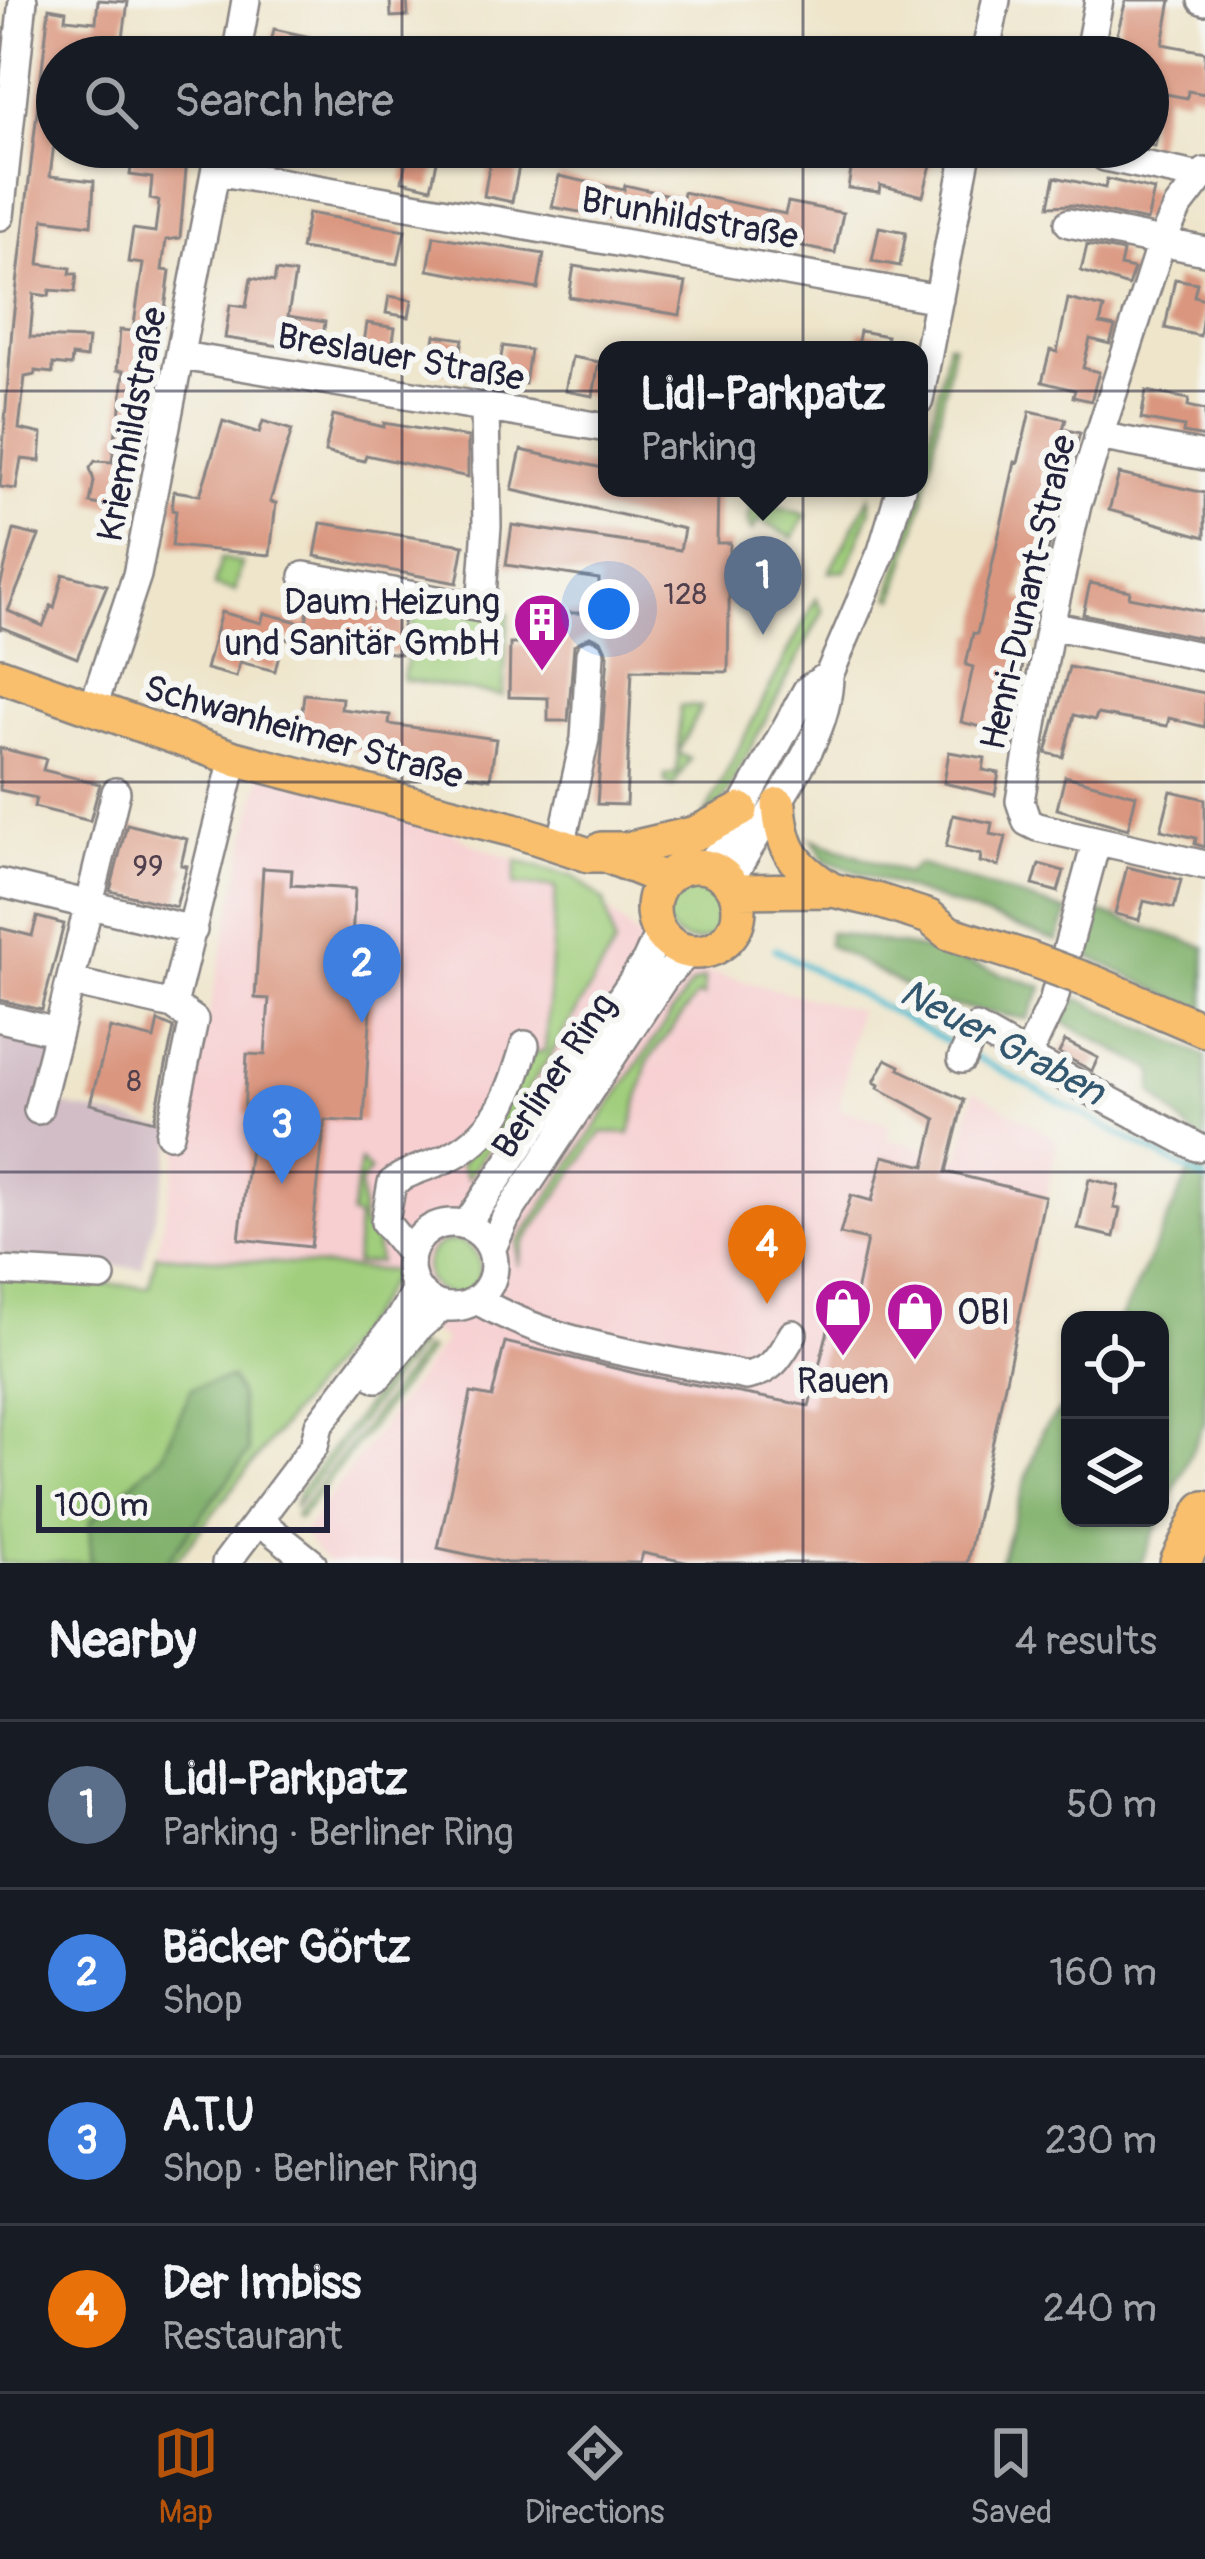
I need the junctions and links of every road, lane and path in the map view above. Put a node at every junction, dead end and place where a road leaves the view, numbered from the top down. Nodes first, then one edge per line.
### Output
1 (23, 0) edge
2 (246, 0) edge
3 (996, 0) edge
4 (1099, 0) edge
5 (240, 36) edge
6 (989, 36) edge
7 (1092, 36) edge
8 (216, 168) edge
9 (264, 168) edge
10 (964, 168) edge
11 (1168, 168) edge
12 (1202, 174) edge
13 (0, 215) edge
14 (1069, 223) dead end
15 (1162, 242) junction
16 (1205, 251) edge
17 (939, 299) junction
18 (928, 355) edge
19 (182, 356) junction
20 (484, 406) junction
21 (598, 426) edge
22 (1098, 436) junction
23 (1205, 456) edge
24 (898, 497) edge
25 (304, 576) dead end
26 (1050, 626) junction
27 (590, 654) dead end
28 (1205, 657) edge
29 (0, 675) edge
30 (829, 675) junction
31 (92, 710) junction
32 (234, 758) junction
33 (116, 792) dead end
34 (779, 805) junction
35 (741, 810) junction
36 (1096, 843) junction
37 (575, 850) junction
38 (1205, 865) edge
39 (0, 883) edge
40 (728, 890) junction
41 (832, 890) junction
42 (89, 904) junction
43 (660, 905) junction
44 (193, 930) junction
45 (949, 932) junction
46 (690, 951) junction
47 (71, 982) junction
48 (173, 1005) junction
49 (0, 1018) edge
50 (1205, 1030) edge
51 (58, 1032) junction
52 (525, 1045) dead end
53 (966, 1050) dead end
54 (1027, 1057) junction
55 (38, 1110) dead end
56 (170, 1134) dead end
57 (1197, 1148) dead end
58 (386, 1206) junction
59 (466, 1225) junction
60 (429, 1229) junction
61 (492, 1248) junction
62 (411, 1254) junction
63 (0, 1271) edge
64 (101, 1277) dead end
65 (417, 1288) junction
66 (485, 1290) junction
67 (443, 1306) junction
68 (793, 1334) dead end
69 (314, 1446) junction
70 (1205, 1511) edge
71 (259, 1520) junction
72 (226, 1563) edge
73 (312, 1563) edge
74 (1180, 1563) edge

1 - 13 street
2 - 5 street
3 - 6 street
4 - 7 street
8 - 19 street, Kriemhildstraße
9 - 17 street, Brunhildstraße
10 - 17 street
11 - 12 street, Henri-Dunant-Straße
12 - 15 street, Henri-Dunant-Straße
14 - 15 street
15 - 16 street
15 - 22 street, Henri-Dunant-Straße
17 - 18 street
19 - 20 street, Breslauer Straße
19 - 31 street, Kriemhildstraße
20 - 21 street, Breslauer Straße
20 - 25 street
22 - 23 street
22 - 26 street, Henri-Dunant-Straße
24 - 30 street, Berliner Ring
26 - 28 street
26 - 36 street, Henri-Dunant-Straße
27 - 37 street
29 - 31 main road, Schwanheimer Straße
30 - 34 street, Berliner Ring
30 - 35 street, Berliner Ring
31 - 32 main road, Schwanheimer Straße
32 - 37 main road, Schwanheimer Straße
32 - 44 street
33 - 42 street
34 - 40 street, Berliner Ring
34 - 41 main road
35 - 37 main road
35 - 40 street, Berliner Ring
36 - 38 street, Henri-Dunant-Straße
36 - 54 street
37 - 43 main road, Schwanheimer Straße
39 - 42 street
40 - 41 main road
40 - 43 main road
40 - 45 main road
40 - 46 main road, Berliner Ring
41 - 45 main road
42 - 44 street
42 - 47 street
43 - 46 main road
43 - 59 street, Berliner Ring
44 - 48 street
45 - 50 main road, bridge
46 - 61 street, Berliner Ring
47 - 48 street
47 - 51 street
48 - 56 street
49 - 51 street
51 - 55 street
52 - 58 street
53 - 54 street
54 - 57 street
58 - 60 street
58 - 62 street
59 - 60 street
59 - 61 street
60 - 62 street
61 - 66 street, Berliner Ring
62 - 65 street
63 - 64 street
65 - 67 street
65 - 69 street
66 - 67 street
66 - 68 street
67 - 69 street
69 - 71 street
70 - 74 highway
71 - 72 street
71 - 73 street

